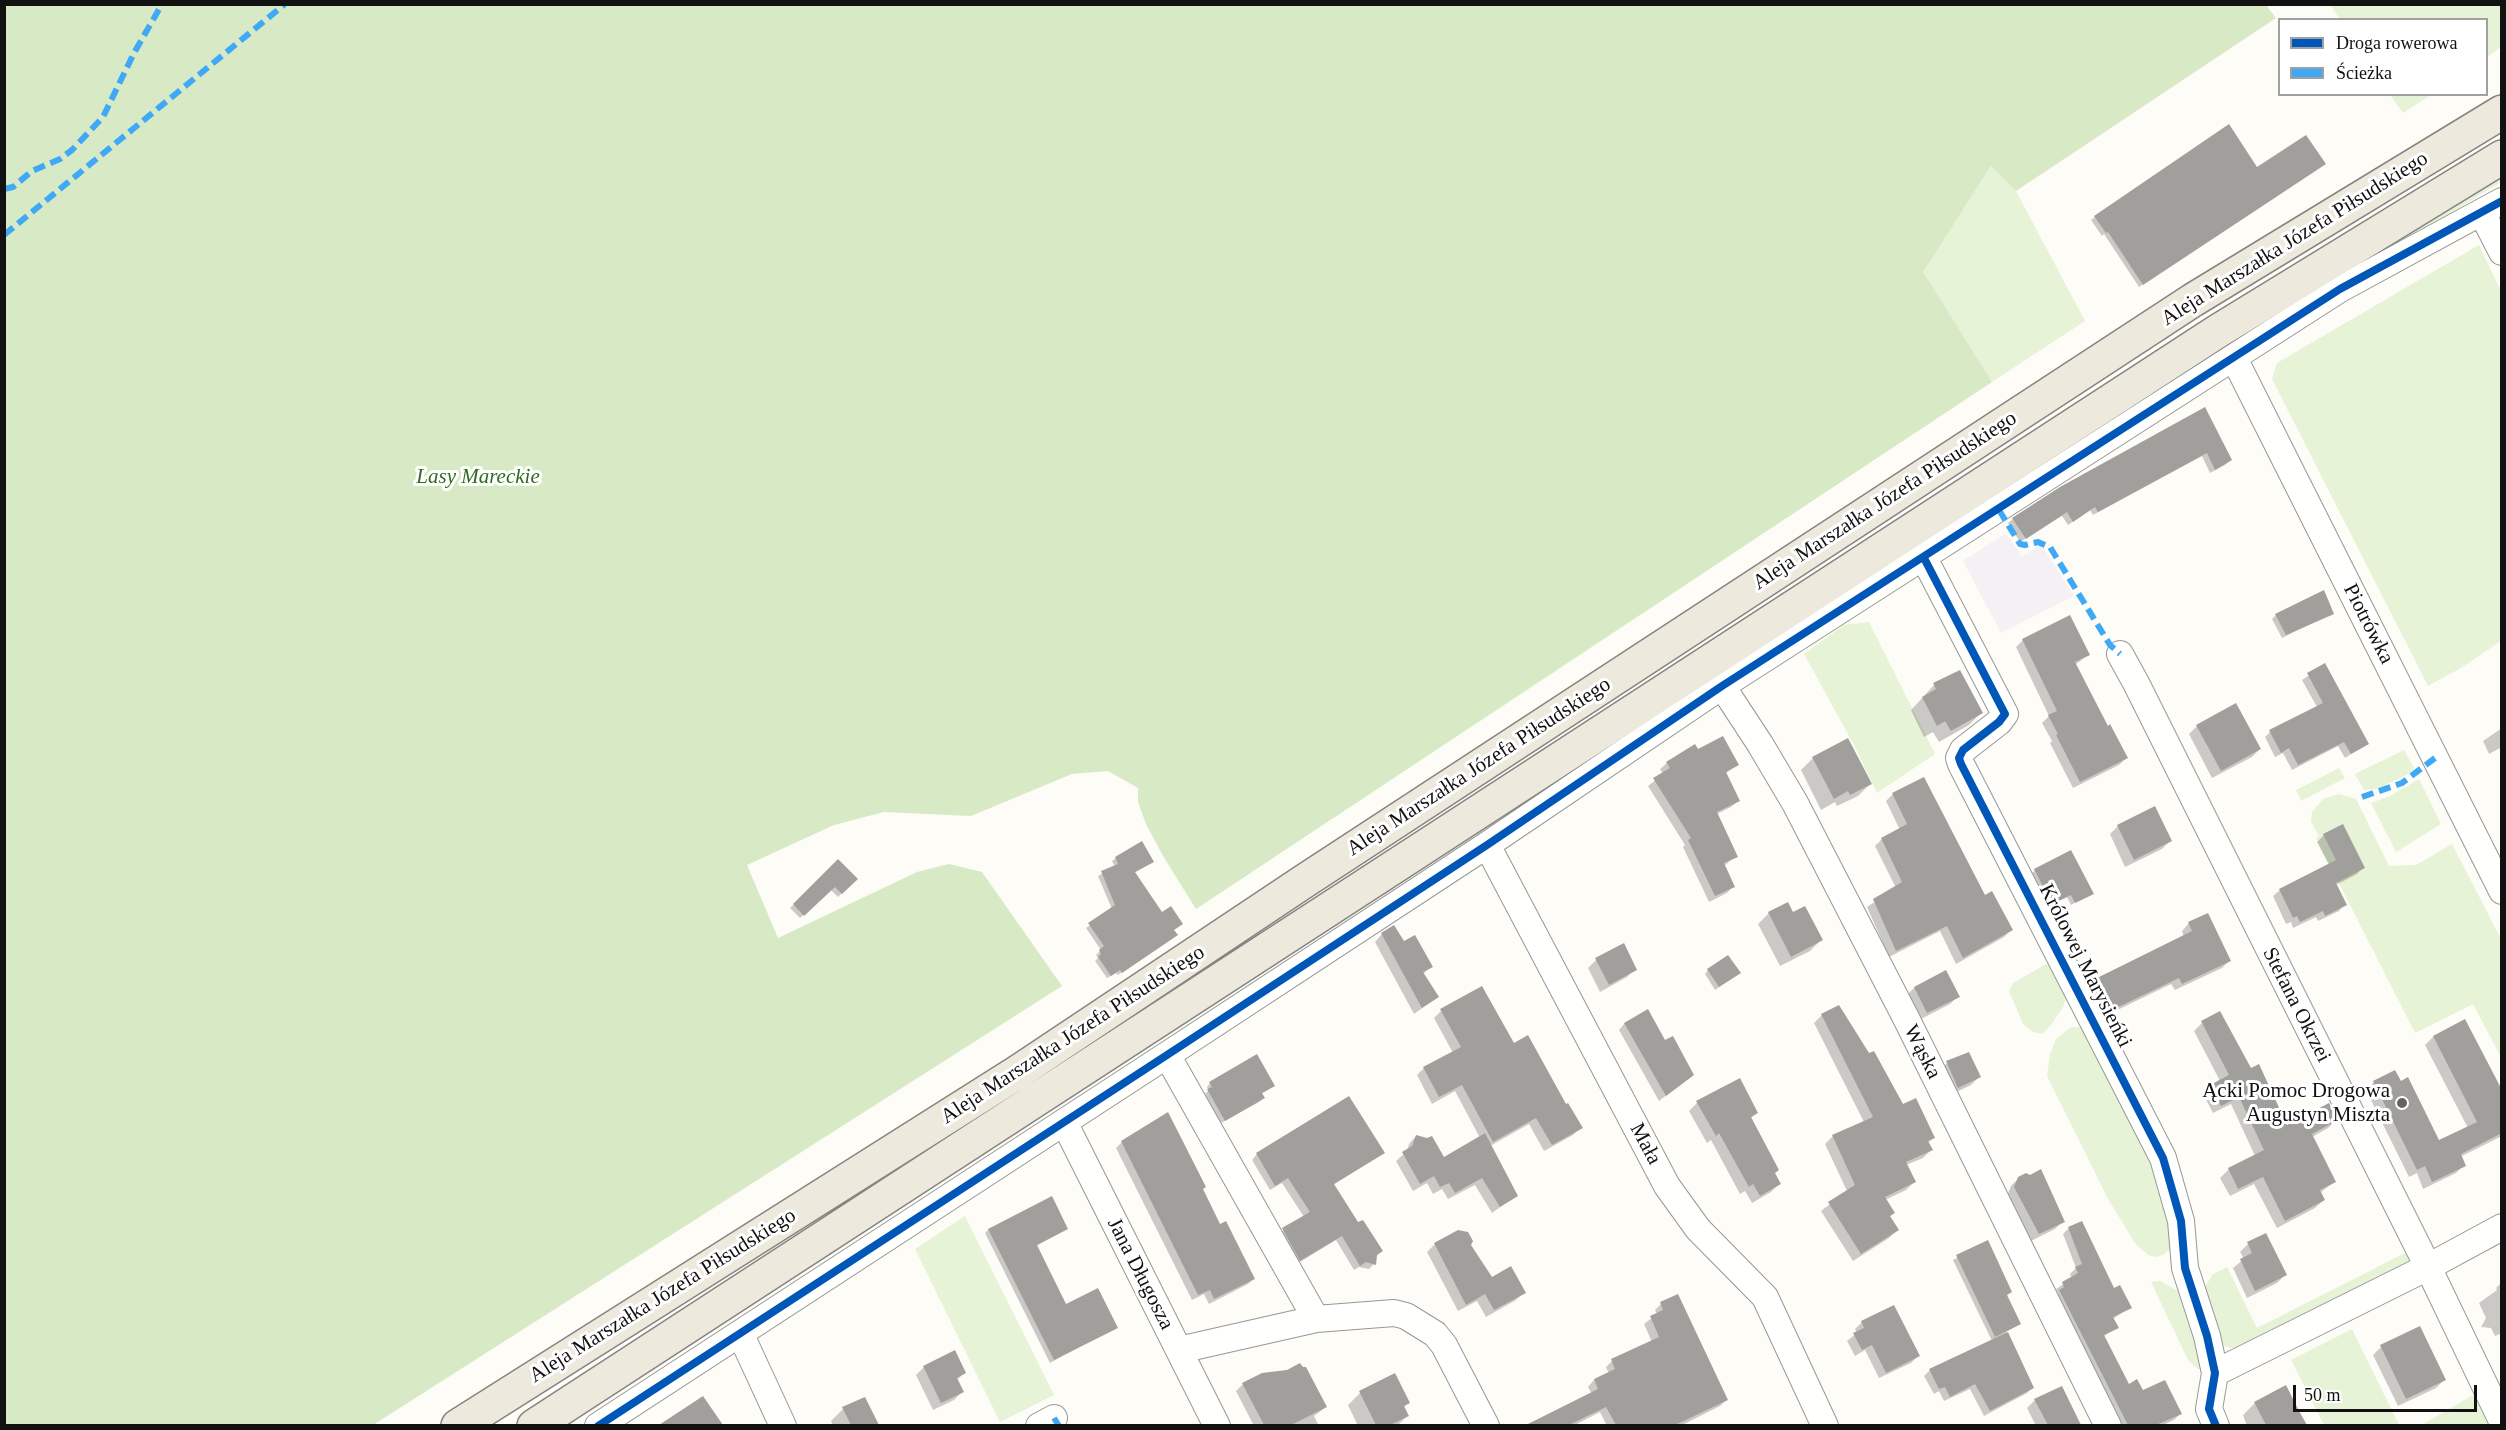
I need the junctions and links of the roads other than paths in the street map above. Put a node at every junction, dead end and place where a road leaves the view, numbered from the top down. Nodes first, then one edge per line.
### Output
1 (2502, 112) edge
2 (2502, 157) edge
3 (2492, 207) edge
4 (2502, 252) edge
5 (2234, 357) junction
6 (1924, 558) junction
7 (2120, 654) dead end
8 (1722, 687) junction
9 (1487, 845) junction
10 (2502, 891) edge
11 (1167, 1055) junction
12 (1064, 1122) junction
13 (2502, 1227) edge
14 (2428, 1267) junction
15 (1316, 1319) junction
16 (741, 1335) junction
17 (1179, 1350) junction
18 (2215, 1373) junction
19 (2502, 1421) edge
20 (458, 1425) edge
21 (534, 1425) edge
22 (598, 1425) edge
23 (783, 1425) edge
24 (1217, 1425) edge
25 (1486, 1425) edge
26 (1825, 1425) edge
27 (2108, 1425) edge
28 (2216, 1425) edge

1 - 20 main road, Aleja Marszałka Józefa Piłsudskiego
2 - 21 main road, Aleja Marszałka Józefa Piłsudskiego
3 - 4 street
3 - 5 street
5 - 6 street
5 - 10 street, Piotrówka
6 - 8 street
6 - 18 street, Królowej Marysieńki
7 - 14 street, Stefana Okrzei
8 - 9 street
8 - 27 street, Wąska
9 - 11 street
9 - 26 street, Mała
11 - 12 street
11 - 15 street
12 - 16 street
12 - 17 street, Jana Długosza
13 - 14 street
14 - 18 street
14 - 19 street, Stefana Okrzei
15 - 17 street
15 - 25 street
16 - 22 street
16 - 23 street
17 - 24 street, Jana Długosza
18 - 28 street, Królowej Marysieńki

